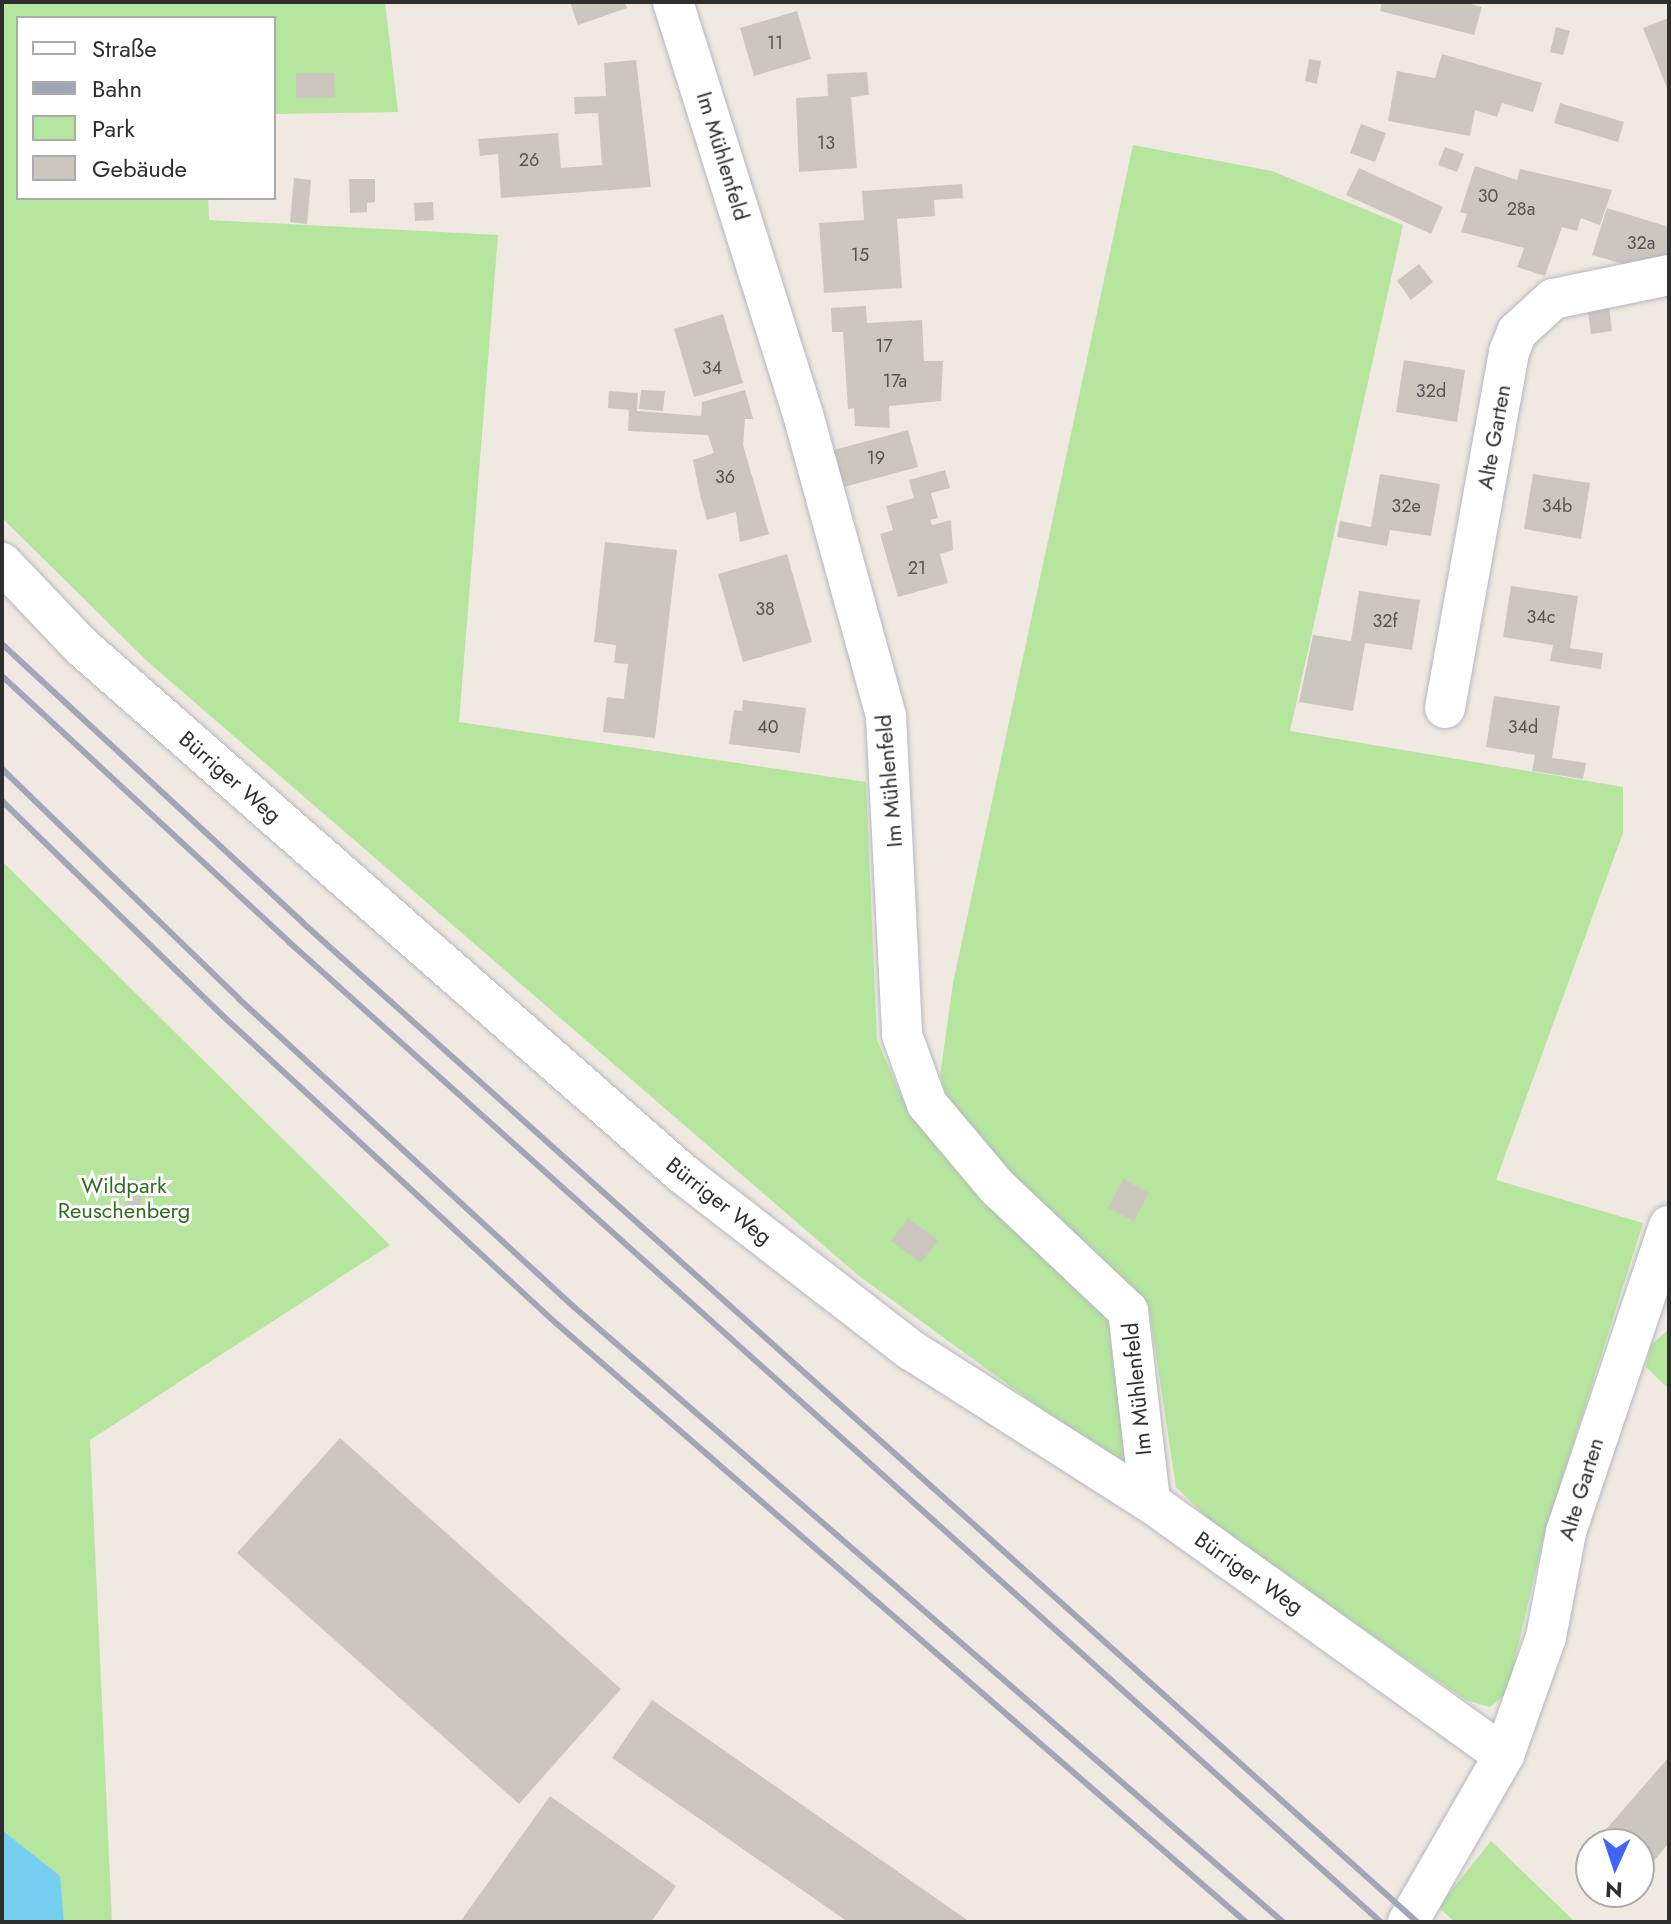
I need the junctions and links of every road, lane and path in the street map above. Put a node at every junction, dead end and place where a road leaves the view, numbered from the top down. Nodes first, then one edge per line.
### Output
1 (673, 2) edge
2 (1669, 275) edge
3 (2, 563) edge
4 (1445, 708) dead end
5 (1669, 1226) edge
6 (1150, 1502) junction
7 (1504, 1755) junction
8 (1408, 1922) edge

1 - 6 street, Im Mühlenfeld
2 - 4 street, Alte Garten
3 - 6 street, Bürriger Weg
5 - 7 street, Alte Garten
6 - 7 street, Bürriger Weg
7 - 8 street, Alte Garten

